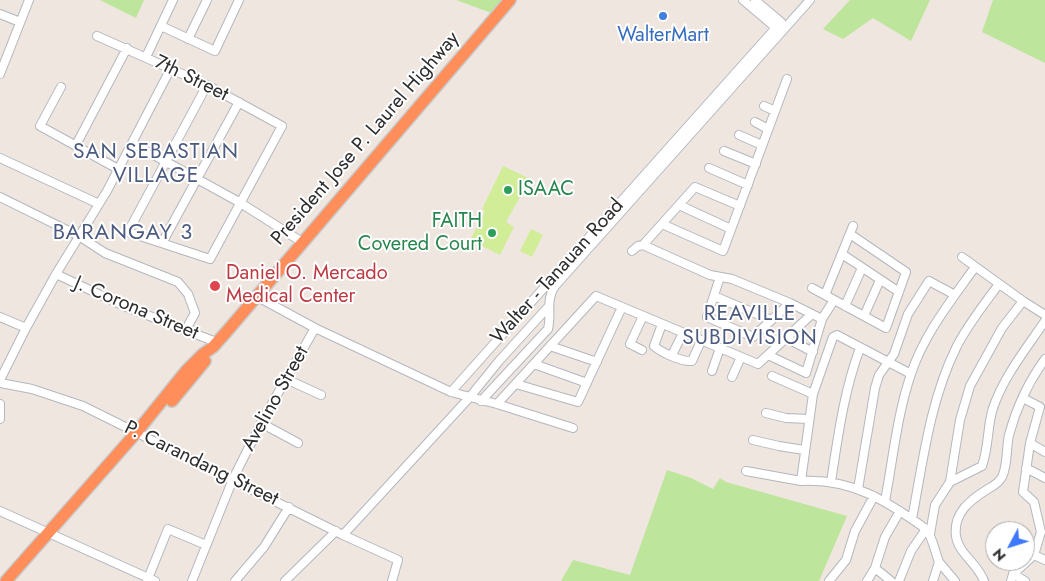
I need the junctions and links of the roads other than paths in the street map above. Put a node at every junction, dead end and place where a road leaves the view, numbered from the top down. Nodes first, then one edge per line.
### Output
1 (29, 0) edge
2 (173, 0) edge
3 (207, 0) edge
4 (239, 0) edge
5 (510, 0) edge
6 (743, 0) edge
7 (755, 0) edge
8 (810, 0) edge
9 (0, 14) edge
10 (20, 22) junction
11 (161, 26) junction
12 (776, 28) junction
13 (97, 36) dead end
14 (188, 39) junction
15 (127, 48) junction
16 (146, 57) junction
17 (170, 68) junction
18 (0, 73) edge
19 (787, 79) dead end
20 (207, 85) junction
21 (61, 87) dead end
22 (239, 102) junction
23 (764, 106) dead end
24 (775, 111) junction
25 (755, 122) dead end
26 (768, 129) junction
27 (739, 135) dead end
28 (132, 143) junction
29 (76, 145) junction
30 (762, 146) junction
31 (724, 150) dead end
32 (0, 158) edge
33 (166, 162) junction
34 (756, 164) junction
35 (709, 168) dead end
36 (118, 169) junction
37 (196, 179) junction
38 (748, 185) junction
39 (0, 197) edge
40 (240, 202) junction
41 (99, 204) junction
42 (679, 205) junction
43 (740, 206) junction
44 (662, 224) junction
45 (853, 226) dead end
46 (731, 229) junction
47 (850, 234) junction
48 (79, 236) junction
49 (302, 242) junction
50 (162, 243) junction
51 (643, 246) junction
52 (632, 251) dead end
53 (842, 254) junction
54 (962, 257) dead end
55 (975, 267) junction
56 (862, 268) junction
57 (56, 274) junction
58 (720, 278) junction
59 (880, 280) junction
60 (999, 284) junction
61 (812, 288) dead end
62 (899, 292) junction
63 (825, 295) junction
64 (955, 295) junction
65 (256, 296) junction
66 (714, 296) junction
67 (834, 300) junction
68 (1023, 301) junction
69 (790, 303) junction
70 (549, 306) junction
71 (845, 306) junction
72 (622, 307) junction
73 (812, 314) junction
74 (1045, 314) edge
75 (643, 316) junction
76 (864, 316) junction
77 (0, 317) edge
78 (822, 319) junction
79 (771, 320) junction
80 (1045, 321) edge
81 (662, 324) junction
82 (26, 328) junction
83 (315, 328) junction
84 (184, 331) junction
85 (682, 333) junction
86 (786, 338) junction
87 (701, 340) junction
88 (214, 345) junction
89 (550, 346) junction
90 (720, 348) junction
91 (860, 348) junction
92 (642, 350) dead end
93 (812, 352) junction
94 (672, 355) junction
95 (768, 355) junction
96 (741, 357) junction
97 (1045, 359) edge
98 (597, 362) junction
99 (888, 363) junction
100 (534, 364) junction
101 (712, 371) dead end
102 (911, 374) junction
103 (772, 376) dead end
104 (732, 377) dead end
105 (286, 379) junction
106 (0, 381) edge
107 (587, 383) junction
108 (516, 384) junction
109 (451, 392) junction
110 (813, 394) junction
111 (321, 395) dead end
112 (468, 398) junction
113 (1023, 398) junction
114 (1045, 398) edge
115 (481, 401) junction
116 (0, 404) edge
117 (497, 404) junction
118 (1040, 407) junction
119 (766, 413) dead end
120 (0, 419) edge
121 (809, 419) junction
122 (260, 423) junction
123 (573, 428) dead end
124 (138, 435) junction
125 (753, 440) dead end
126 (298, 443) dead end
127 (1030, 443) junction
128 (804, 450) junction
129 (1045, 452) edge
130 (1026, 468) junction
131 (746, 471) dead end
132 (1045, 478) edge
133 (233, 480) junction
134 (801, 481) junction
135 (831, 482) junction
136 (950, 482) junction
137 (858, 489) junction
138 (874, 496) junction
139 (886, 501) junction
140 (1034, 502) junction
141 (289, 507) junction
142 (1045, 507) edge
143 (0, 511) edge
144 (900, 511) junction
145 (912, 519) junction
146 (928, 532) junction
147 (340, 533) junction
148 (1043, 533) edge
149 (51, 534) junction
150 (206, 546) junction
151 (1035, 553) edge
152 (939, 562) junction
153 (874, 568) junction
154 (1012, 578) edge
155 (150, 580) edge
156 (6, 581) edge
157 (13, 581) edge
158 (192, 581) edge
159 (235, 581) edge
160 (285, 581) edge
161 (392, 581) edge
162 (829, 581) edge
163 (867, 581) edge
164 (891, 581) edge
165 (900, 581) edge
166 (933, 581) edge
167 (955, 581) edge
168 (984, 581) edge
169 (1025, 581) edge

1 - 10 street
2 - 11 street
3 - 14 street
4 - 14 street
5 - 49 highway, President Jose P. Laurel Highway
6 - 12 street
7 - 12 street
8 - 70 street
9 - 10 street
10 - 18 street
11 - 14 street
11 - 16 street
12 - 109 street, Walter - Tanauan Road
13 - 15 street, 7th Street
15 - 16 street, 7th Street
15 - 29 street
16 - 17 street, 7th Street
17 - 20 street, 7th Street
17 - 28 street
19 - 24 street
20 - 22 street, 7th Street
20 - 33 street
21 - 29 street
22 - 37 street
22 - 40 street, 7th Street
23 - 24 street
24 - 26 street
25 - 26 street
26 - 30 street
27 - 30 street
28 - 33 street
28 - 36 street
29 - 36 street
30 - 34 street
31 - 34 street
32 - 41 street
33 - 37 street
33 - 50 street
34 - 38 street
35 - 38 street
36 - 41 street
37 - 40 street
37 - 50 street
38 - 43 street
39 - 48 street
40 - 49 street
40 - 50 street
41 - 48 street
42 - 43 street
42 - 44 street
42 - 46 street
43 - 46 street
44 - 46 street
44 - 51 street
45 - 47 street
47 - 53 street
47 - 62 street
48 - 57 street
48 - 84 street
49 - 65 highway, President Jose P. Laurel Highway
51 - 52 street
51 - 58 street
53 - 56 street
53 - 63 street
54 - 55 street
55 - 60 street
55 - 64 street
56 - 59 street
56 - 71 street
57 - 82 street
57 - 84 street, J. Corona Street
58 - 66 street
58 - 69 street
59 - 62 street
59 - 76 street
60 - 68 street
60 - 145 street
61 - 63 street
62 - 76 street
63 - 67 street
64 - 99 street
64 - 102 street
65 - 83 street
65 - 88 highway, President Jose P. Laurel Highway
66 - 79 street
66 - 79 street
67 - 71 street
67 - 78 street
68 - 74 street
68 - 136 street
69 - 73 street
69 - 79 street
70 - 112 street
70 - 115 street
71 - 76 street
72 - 75 street
72 - 89 street
72 - 98 street
73 - 78 street
73 - 86 street
75 - 81 street
75 - 92 street
77 - 82 street
78 - 93 street
80 - 136 street
81 - 85 street
81 - 94 street
82 - 106 street
83 - 105 street, Avelino Street
83 - 109 street
84 - 88 street, J. Corona Street
85 - 87 street
85 - 94 street
86 - 93 street
86 - 95 street
87 - 90 street
87 - 94 street
88 - 124 highway, President Jose P. Laurel Highway
89 - 98 street
89 - 100 street
90 - 96 street
90 - 101 street
91 - 99 street
91 - 110 street
91 - 135 street
93 - 95 street
95 - 96 street
96 - 104 street
97 - 113 street
98 - 107 street
99 - 102 street
99 - 137 street
100 - 107 street
100 - 108 street
102 - 139 street
103 - 110 street
105 - 111 street
105 - 122 street, Avelino Street
106 - 124 street, P. Carandang Street
107 - 108 street
108 - 117 street
109 - 112 street
110 - 121 street
112 - 115 street
112 - 147 street
113 - 118 street
113 - 168 street
114 - 118 street
115 - 117 street
116 - 120 street
117 - 123 street
118 - 127 street
119 - 121 street
121 - 128 street
122 - 126 street
122 - 133 street, Avelino Street
124 - 133 street, P. Carandang Street
124 - 149 highway, President Jose P. Laurel Highway
125 - 128 street
127 - 129 street
127 - 130 street
128 - 134 street
130 - 132 street
130 - 140 street
131 - 134 street
133 - 141 street, P. Carandang Street
133 - 150 street, Avelino Street
134 - 135 street
135 - 137 street
136 - 146 street
137 - 138 street
138 - 139 street
138 - 162 street
139 - 144 street
140 - 142 street
140 - 148 street
141 - 147 street, P. Carandang Street
141 - 159 street
143 - 149 street
144 - 145 street
144 - 153 street
145 - 146 street
146 - 152 street
146 - 165 street
147 - 160 street
147 - 161 street, P. Carandang Street
148 - 151 street
149 - 155 street
149 - 156 highway, President Jose P. Laurel Highway
149 - 157 highway, President Jose P. Laurel Highway
150 - 155 street
150 - 158 street, Avelino Street
152 - 166 street
152 - 167 street
153 - 163 street
153 - 164 street
154 - 169 street

